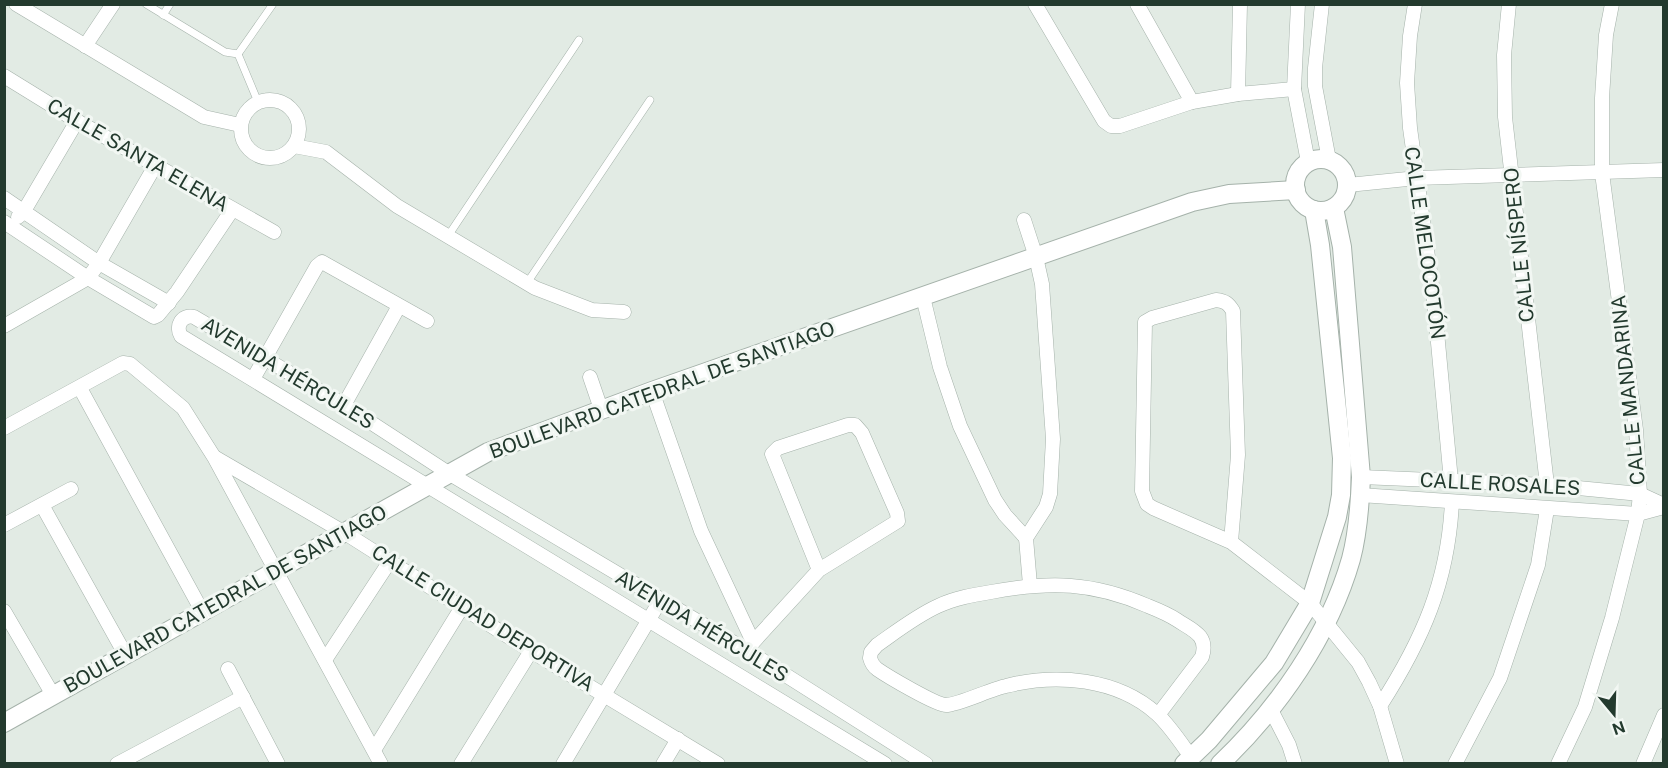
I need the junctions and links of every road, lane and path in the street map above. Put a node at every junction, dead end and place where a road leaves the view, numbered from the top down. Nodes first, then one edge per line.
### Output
1 (16, 4) edge
2 (112, 4) edge
3 (146, 4) edge
4 (170, 4) edge
5 (273, 4) edge
6 (1035, 4) edge
7 (1137, 4) edge
8 (1239, 4) edge
9 (1298, 4) edge
10 (1322, 4) edge
11 (1414, 4) edge
12 (1509, 4) edge
13 (1612, 4) edge
14 (163, 15) junction
15 (579, 40) dead end
16 (85, 46) junction
17 (238, 54) junction
18 (4, 76) edge
19 (1294, 89) junction
20 (1238, 94) junction
21 (650, 100) dead end
22 (258, 102) junction
23 (1192, 102) junction
24 (77, 122) junction
25 (240, 125) junction
26 (294, 146) junction
27 (1329, 160) junction
28 (1308, 162) junction
29 (154, 166) junction
30 (1664, 170) edge
31 (1602, 174) junction
32 (1512, 176) junction
33 (1417, 178) junction
34 (1348, 185) junction
35 (1296, 190) junction
36 (4, 198) edge
37 (1334, 208) junction
38 (232, 210) junction
39 (1314, 210) junction
40 (24, 211) junction
41 (1024, 220) dead end
42 (6, 225) edge
43 (274, 232) dead end
44 (448, 236) junction
45 (1036, 257) junction
46 (99, 263) junction
47 (88, 278) junction
48 (527, 283) junction
49 (923, 297) junction
50 (169, 303) junction
51 (399, 306) junction
52 (624, 312) dead end
53 (428, 321) dead end
54 (4, 326) edge
55 (265, 358) junction
56 (590, 377) dead end
57 (253, 379) junction
58 (80, 388) junction
59 (652, 390) junction
60 (344, 405) junction
61 (602, 409) junction
62 (4, 428) edge
63 (214, 457) junction
64 (450, 474) junction
65 (1361, 477) junction
66 (1451, 481) junction
67 (429, 485) junction
68 (1547, 485) junction
69 (71, 489) dead end
70 (1640, 494) junction
71 (1360, 495) junction
72 (1452, 502) junction
73 (42, 505) junction
74 (1664, 506) edge
75 (1547, 509) junction
76 (1638, 514) junction
77 (4, 525) edge
78 (345, 532) junction
79 (1026, 538) junction
80 (1231, 542) junction
81 (390, 561) junction
82 (276, 570) junction
83 (819, 570) junction
84 (1029, 585) junction
85 (660, 601) junction
86 (1310, 603) junction
87 (462, 607) junction
88 (4, 611) edge
89 (202, 611) junction
90 (650, 620) junction
91 (1326, 622) junction
92 (749, 646) junction
93 (531, 651) junction
94 (125, 654) junction
95 (325, 660) junction
96 (228, 669) dead end
97 (605, 693) junction
98 (53, 695) junction
99 (243, 697) junction
100 (1380, 706) junction
101 (1270, 708) junction
102 (1158, 715) junction
103 (1664, 715) edge
104 (4, 723) edge
105 (678, 739) junction
106 (374, 750) junction
107 (1187, 760) edge
108 (117, 764) edge
109 (278, 764) edge
110 (381, 764) edge
111 (461, 764) edge
112 (563, 764) edge
113 (663, 764) edge
114 (718, 764) edge
115 (885, 764) edge
116 (926, 764) edge
117 (1220, 764) edge
118 (1295, 764) edge
119 (1397, 764) edge
120 (1455, 764) edge
121 (1558, 764) edge
122 (1643, 764) edge

1 - 16 street
2 - 16 street
3 - 14 lane
4 - 14 lane
5 - 17 lane
6 - 23 street
7 - 23 street
8 - 20 street
9 - 19 street
10 - 27 street
11 - 33 street, CALLE MELOCOTÓN
12 - 32 street, CALLE NÍSPERO
13 - 31 street, CALLE MANDARINA
14 - 17 lane
15 - 44 lane
16 - 25 street
17 - 22 lane
18 - 24 street, CALLE SANTA ELENA
19 - 20 street
19 - 28 street
20 - 23 street
21 - 48 lane
22 - 25 street
22 - 26 street
24 - 29 street, CALLE SANTA ELENA
24 - 40 street
25 - 26 street
26 - 44 street
27 - 28 street
27 - 34 street
28 - 35 street
29 - 38 street, CALLE SANTA ELENA
29 - 46 street
30 - 31 street
31 - 32 street
31 - 70 street, CALLE MANDARINA
32 - 33 street
32 - 68 street, CALLE NÍSPERO
33 - 34 street
33 - 66 street, CALLE MELOCOTÓN
34 - 37 street
35 - 39 street
35 - 45 street, BOULEVARD CATEDRAL DE SANTIAGO
36 - 40 street
37 - 39 street
37 - 65 street
38 - 43 street, CALLE SANTA ELENA
38 - 50 street
39 - 86 street
40 - 42 street
40 - 46 street
41 - 45 street
42 - 47 street
44 - 48 street
45 - 49 street, BOULEVARD CATEDRAL DE SANTIAGO
45 - 79 street
46 - 47 street
46 - 50 street
47 - 50 street
47 - 54 street
48 - 52 street
49 - 59 street, BOULEVARD CATEDRAL DE SANTIAGO
49 - 79 street
51 - 53 street
51 - 55 street
51 - 60 street
55 - 57 street
55 - 57 street, AVENIDA HÉRCULES
55 - 60 street, AVENIDA HÉRCULES
56 - 61 street
57 - 67 street, AVENIDA HÉRCULES
58 - 62 street
58 - 63 street
58 - 89 street
59 - 61 street, BOULEVARD CATEDRAL DE SANTIAGO
59 - 92 street
60 - 64 street, AVENIDA HÉRCULES
61 - 64 street, BOULEVARD CATEDRAL DE SANTIAGO
63 - 78 street, CALLE CIUDAD DEPORTIVA
63 - 82 street
64 - 67 street, BOULEVARD CATEDRAL DE SANTIAGO
64 - 85 street, AVENIDA HÉRCULES
65 - 66 street, CALLE ROSALES
65 - 71 street
66 - 68 street, CALLE ROSALES
67 - 78 street, BOULEVARD CATEDRAL DE SANTIAGO
67 - 90 street, AVENIDA HÉRCULES
68 - 70 street, CALLE ROSALES
69 - 73 street
70 - 74 street
70 - 76 street, CALLE MANDARINA
71 - 72 street, CALLE ROSALES
71 - 91 street
72 - 75 street, CALLE ROSALES
72 - 100 street
73 - 77 street
73 - 94 street
74 - 76 street, CALLE ROSALES
75 - 76 street, CALLE ROSALES
75 - 120 street
76 - 121 street, CALLE MANDARINA
78 - 81 street, CALLE CIUDAD DEPORTIVA
78 - 82 street, BOULEVARD CATEDRAL DE SANTIAGO
79 - 84 street
80 - 80 street
80 - 86 street
81 - 87 street, CALLE CIUDAD DEPORTIVA
81 - 95 street
82 - 89 street, BOULEVARD CATEDRAL DE SANTIAGO
82 - 95 street
83 - 83 street
83 - 92 street
84 - 102 street
84 - 102 street
85 - 90 street
85 - 92 street, AVENIDA HÉRCULES
86 - 91 street
86 - 107 street
87 - 93 street, CALLE CIUDAD DEPORTIVA
87 - 106 street
88 - 98 street
89 - 94 street, BOULEVARD CATEDRAL DE SANTIAGO
90 - 97 street
90 - 115 street, AVENIDA HÉRCULES
91 - 100 street
91 - 101 street
92 - 116 street, AVENIDA HÉRCULES
93 - 97 street, CALLE CIUDAD DEPORTIVA
93 - 111 street
94 - 98 street, BOULEVARD CATEDRAL DE SANTIAGO
95 - 106 street
96 - 99 street
97 - 105 street, CALLE CIUDAD DEPORTIVA
97 - 112 street
98 - 104 street, BOULEVARD CATEDRAL DE SANTIAGO
99 - 108 street
99 - 109 street
100 - 119 street
101 - 117 street
101 - 118 street
102 - 107 street
103 - 122 street
105 - 113 street
105 - 114 street, CALLE CIUDAD DEPORTIVA
106 - 110 street

